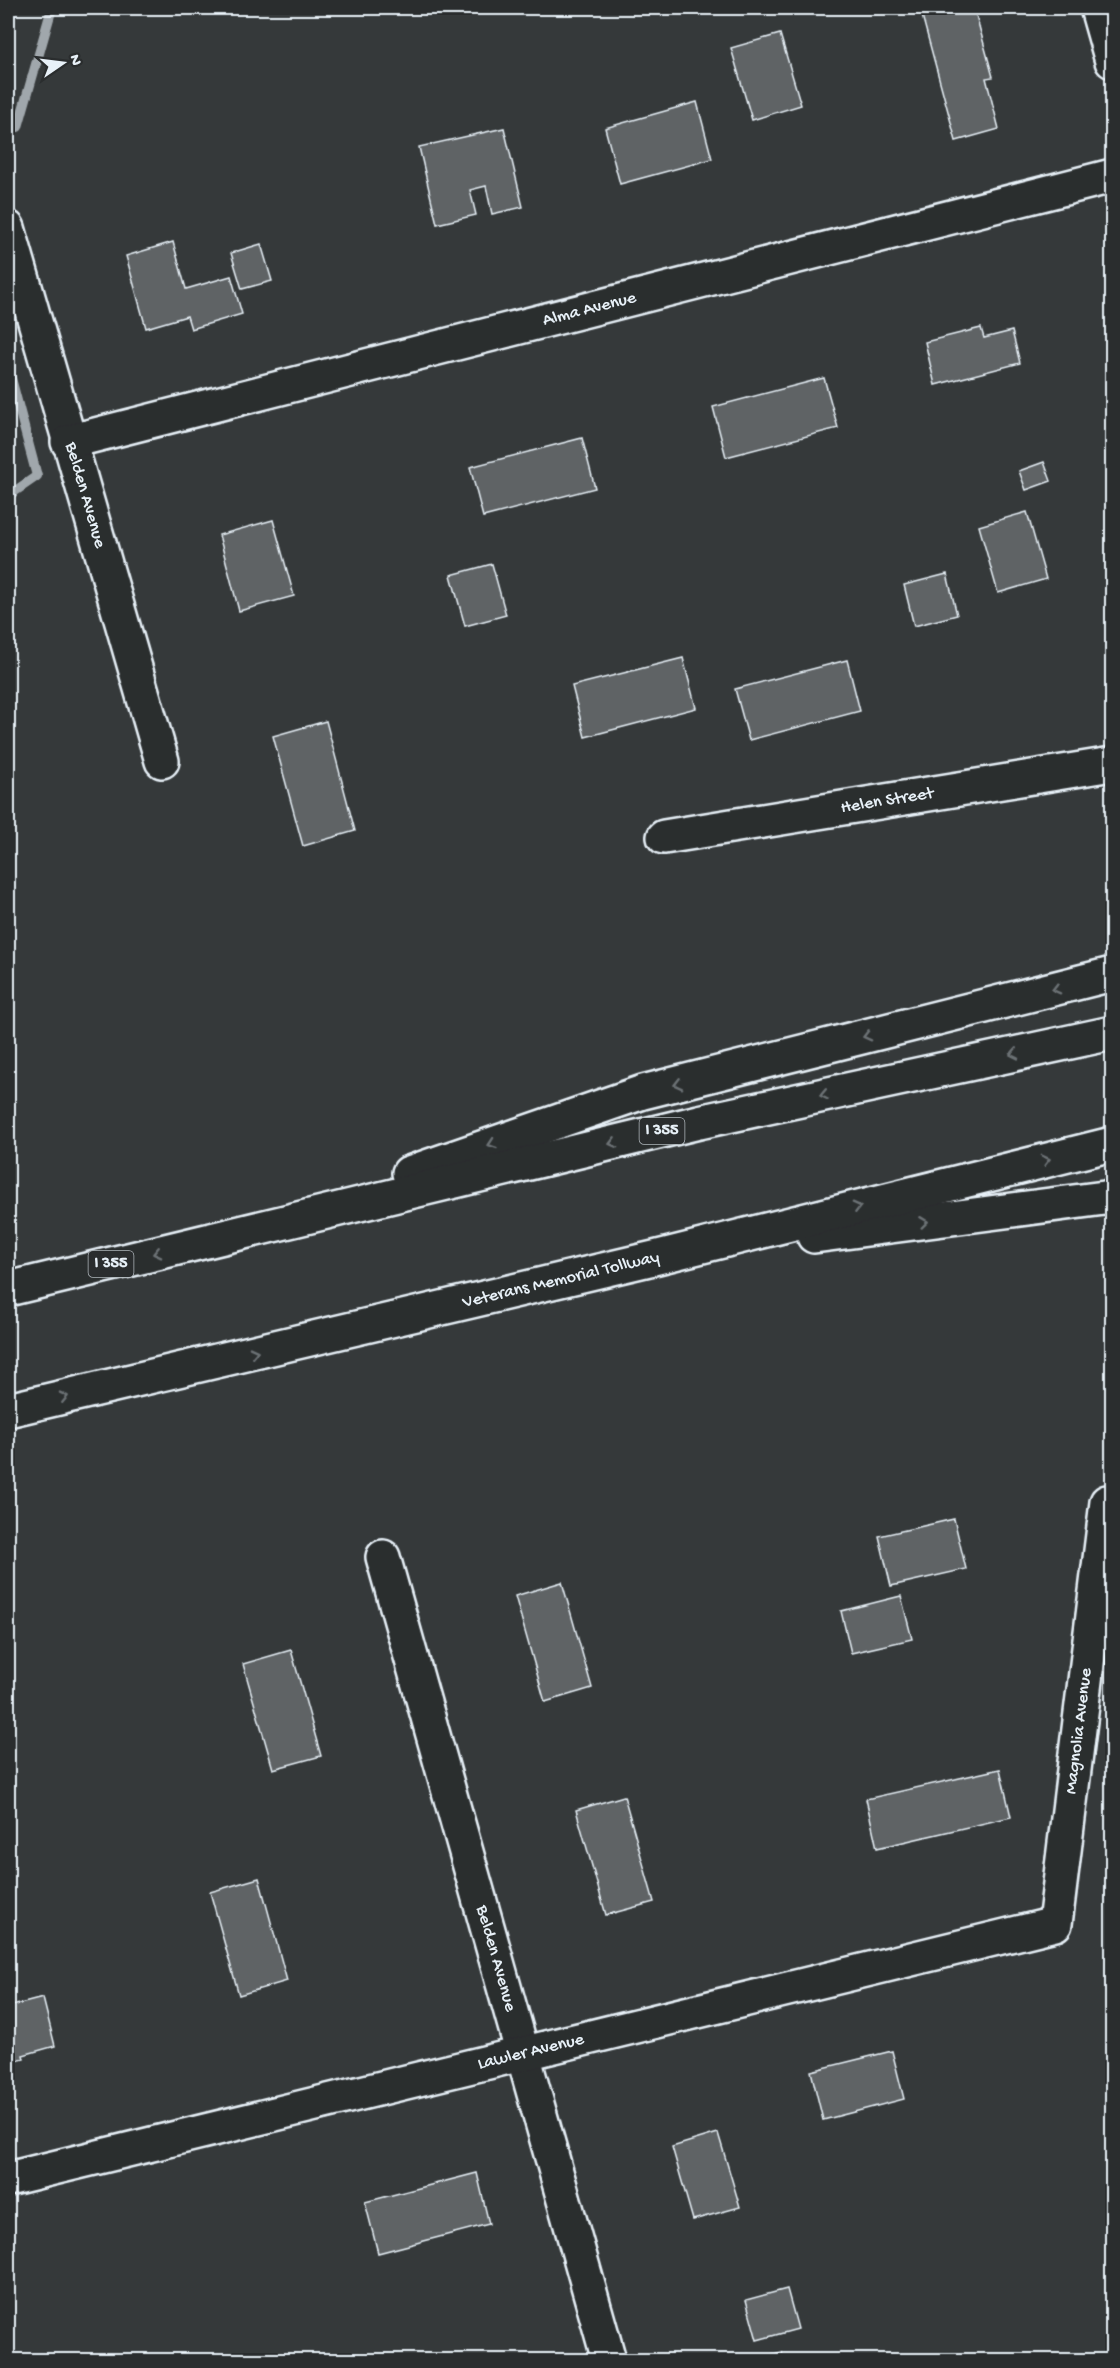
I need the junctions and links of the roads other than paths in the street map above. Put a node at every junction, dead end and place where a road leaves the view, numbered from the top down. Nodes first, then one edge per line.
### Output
1 (1097, 8) edge
2 (1113, 61) edge
3 (1113, 176) edge
4 (8, 228) edge
5 (68, 442) junction
6 (162, 761) dead end
7 (1113, 765) edge
8 (664, 837) dead end
9 (1113, 974) edge
10 (1113, 1033) edge
11 (1113, 1144) edge
12 (1113, 1197) edge
13 (214, 1240) junction
14 (658, 1257) junction
15 (8, 1289) edge
16 (8, 1410) edge
17 (1107, 1502) dead end
18 (383, 1557) dead end
19 (1055, 1924) joint
20 (523, 2054) junction
21 (8, 2179) edge
22 (609, 2361) edge

1 - 2 main road
3 - 5 main road, Alma Avenue
4 - 5 main road, Belden Avenue
5 - 6 main road, Belden Avenue
7 - 8 main road, Helen Street
9 -> 13 main road
10 -> 13 main road, I 355
14 -> 11 main road, Veterans Memorial Tollway
14 -> 12 main road
13 -> 15 main road, I 355
16 -> 14 main road, Veterans Memorial Tollway
17 - 19 main road, Magnolia Avenue
18 - 20 main road, Belden Avenue
19 - 20 main road, Lawler Avenue
20 - 21 main road, Lawler Avenue
20 - 22 main road, Belden Avenue

